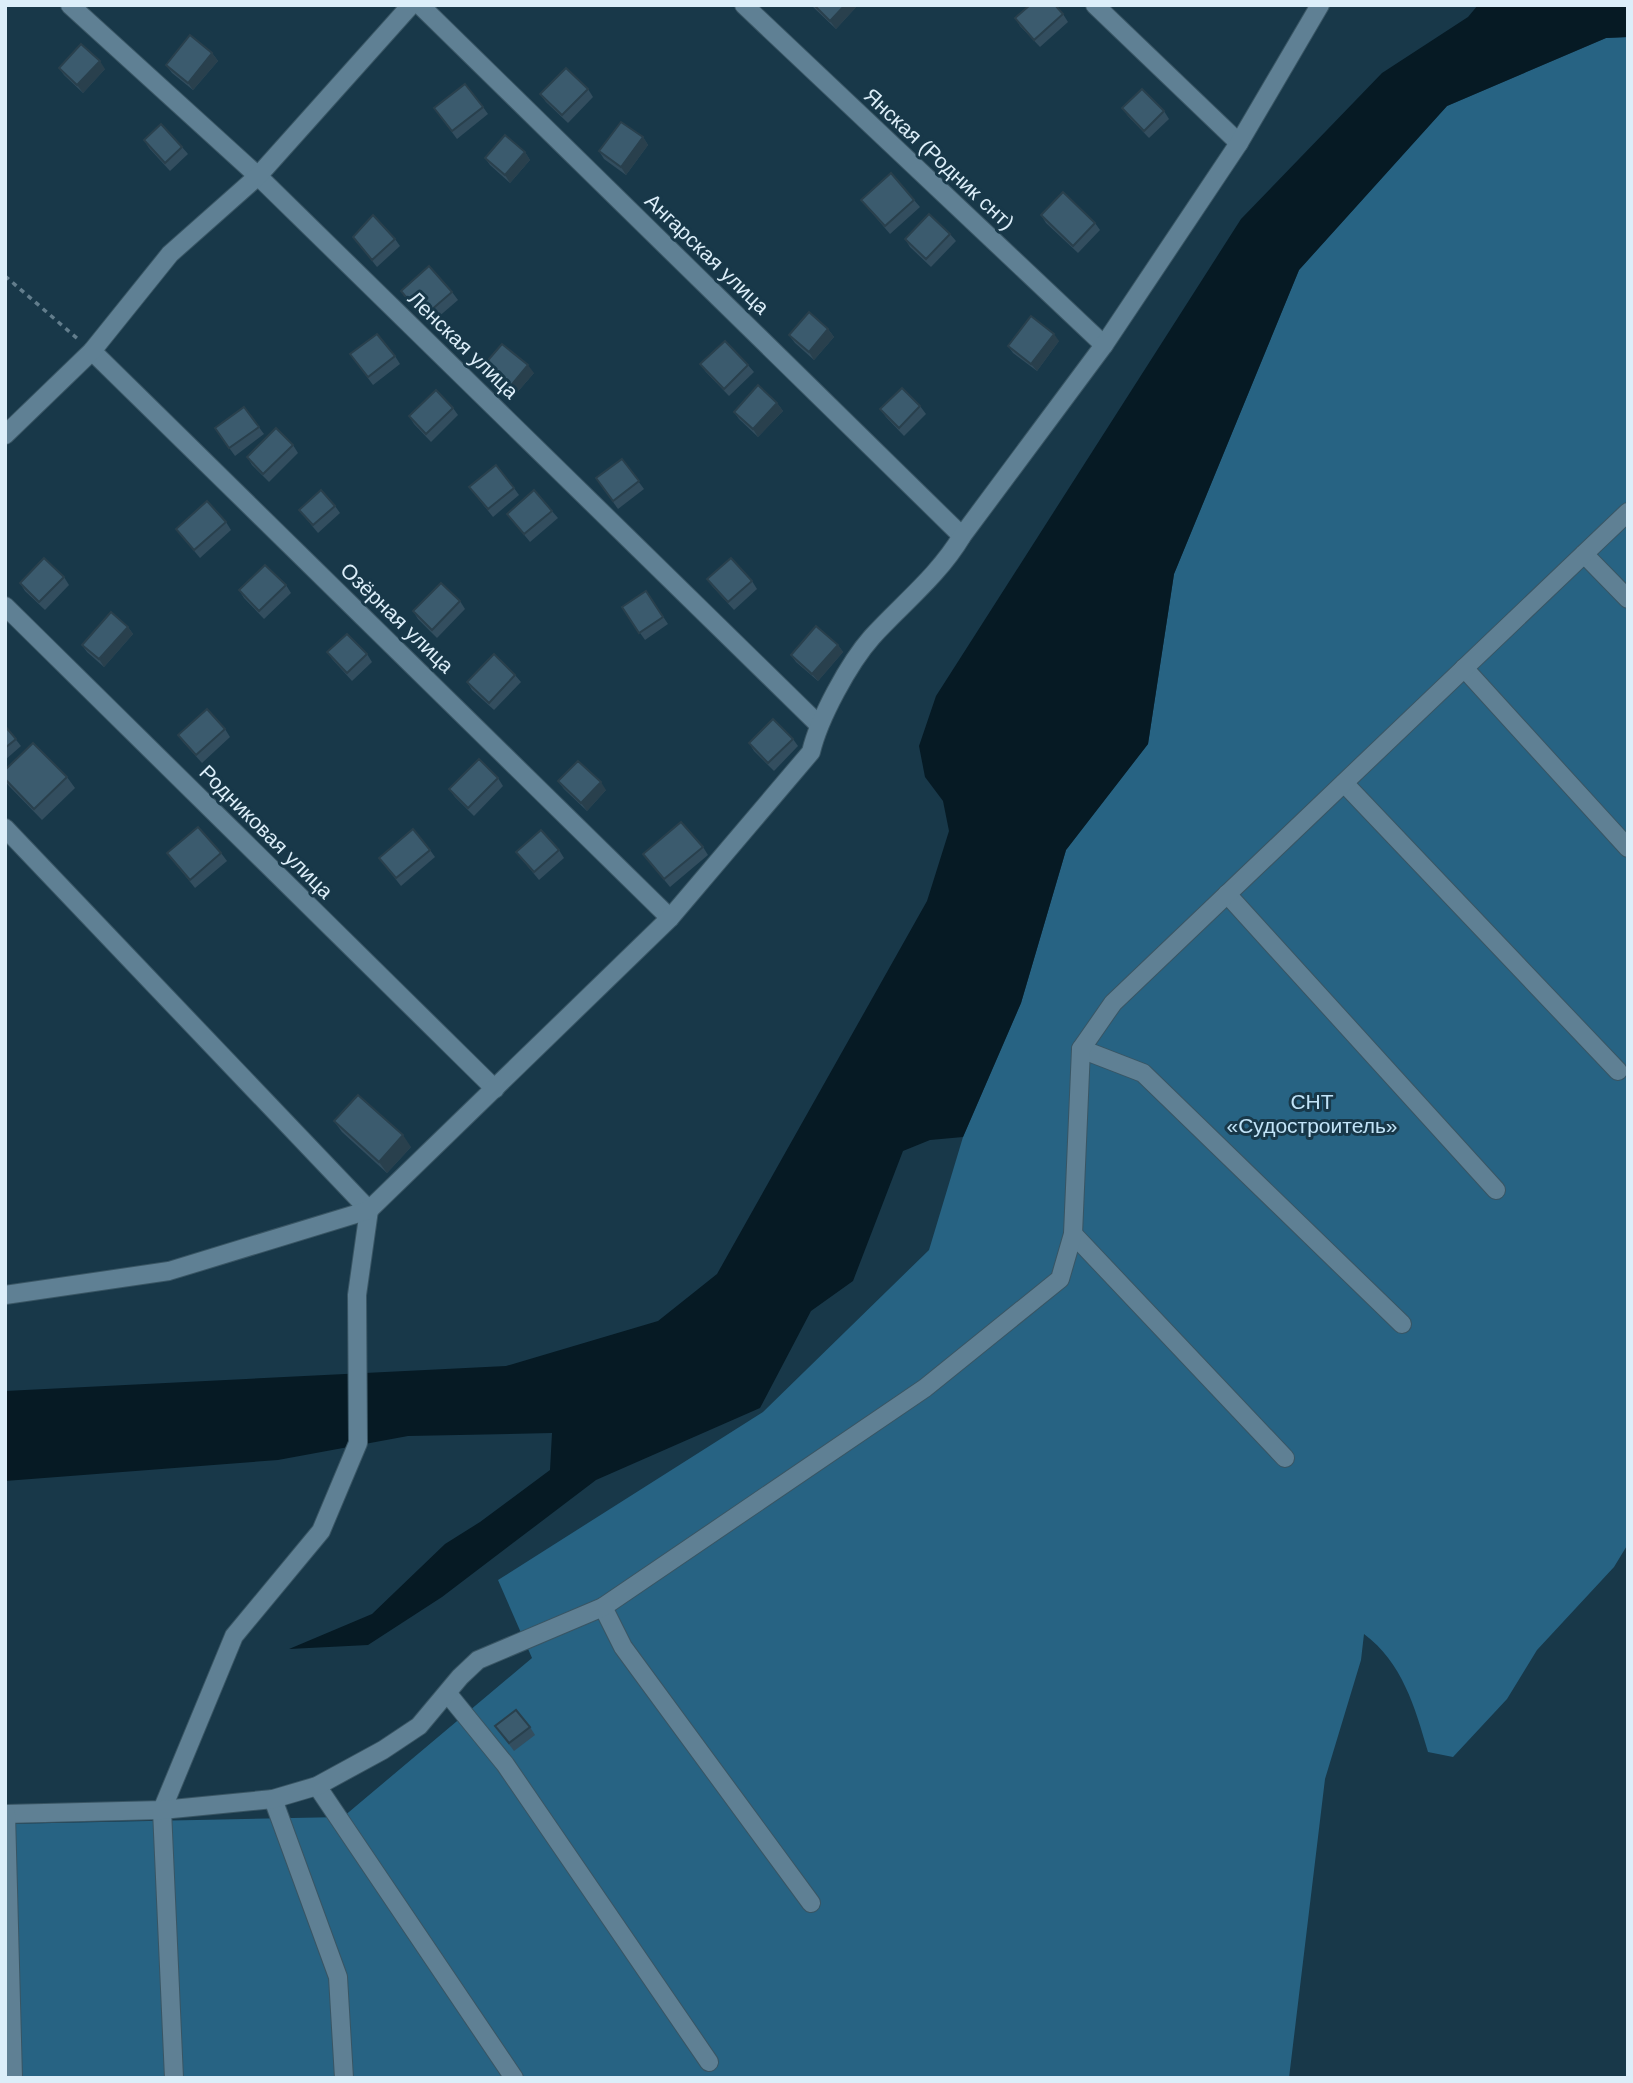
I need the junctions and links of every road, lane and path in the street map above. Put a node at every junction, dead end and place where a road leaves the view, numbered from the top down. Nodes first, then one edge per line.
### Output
1 (70, 5) edge
2 (411, 5) edge
3 (420, 5) edge
4 (744, 5) edge
5 (1095, 5) edge
6 (1320, 5) edge
7 (1239, 144) junction
8 (258, 176) junction
9 (5, 276) edge
10 (1104, 345) junction
11 (92, 351) junction
12 (5, 435) edge
13 (1628, 512) edge
14 (962, 536) junction
15 (1584, 554) junction
16 (1628, 599) edge
17 (5, 606) edge
18 (1464, 668) junction
19 (818, 724) junction
20 (1344, 783) junction
21 (5, 828) edge
22 (1628, 848) edge
23 (1227, 894) junction
24 (670, 918) junction
25 (1081, 1049) junction
26 (1618, 1071) dead end
27 (495, 1089) junction
28 (1496, 1190) dead end
29 (369, 1210) junction
30 (1073, 1234) junction
31 (5, 1294) edge
32 (1402, 1324) dead end
33 (1285, 1458) dead end
34 (603, 1607) junction
35 (448, 1694) junction
36 (317, 1786) junction
37 (273, 1798) junction
38 (162, 1810) junction
39 (5, 1814) edge
40 (811, 1903) dead end
41 (709, 2062) dead end
42 (13, 2078) edge
43 (174, 2078) edge
44 (344, 2078) edge
45 (514, 2078) edge

1 - 8 street, Ленская улица
2 - 8 street
3 - 14 street, Ангарская улица
4 - 10 street, Янская (Родник снт)
5 - 7 street
6 - 7 street
7 - 10 street
8 - 11 street
8 - 19 street, Ленская улица
9 - 11 path
10 - 14 street
11 - 12 street
11 - 24 street, Озёрная улица
13 - 15 street
14 - 19 street
15 - 16 street
15 - 18 street
17 - 27 street, Родниковая улица
18 - 20 street
18 - 22 street
19 - 24 street
20 - 23 street
20 - 26 street
21 - 29 street
23 - 25 street
23 - 28 street
24 - 27 street
25 - 30 street
25 - 32 street
27 - 29 street
29 - 31 street
29 - 38 street
30 - 33 street
30 - 34 street
34 - 35 street
34 - 40 street
35 - 36 street
35 - 41 street
36 - 37 street
36 - 45 street
37 - 38 street
37 - 44 street
38 - 39 street
38 - 43 street
39 - 42 street

